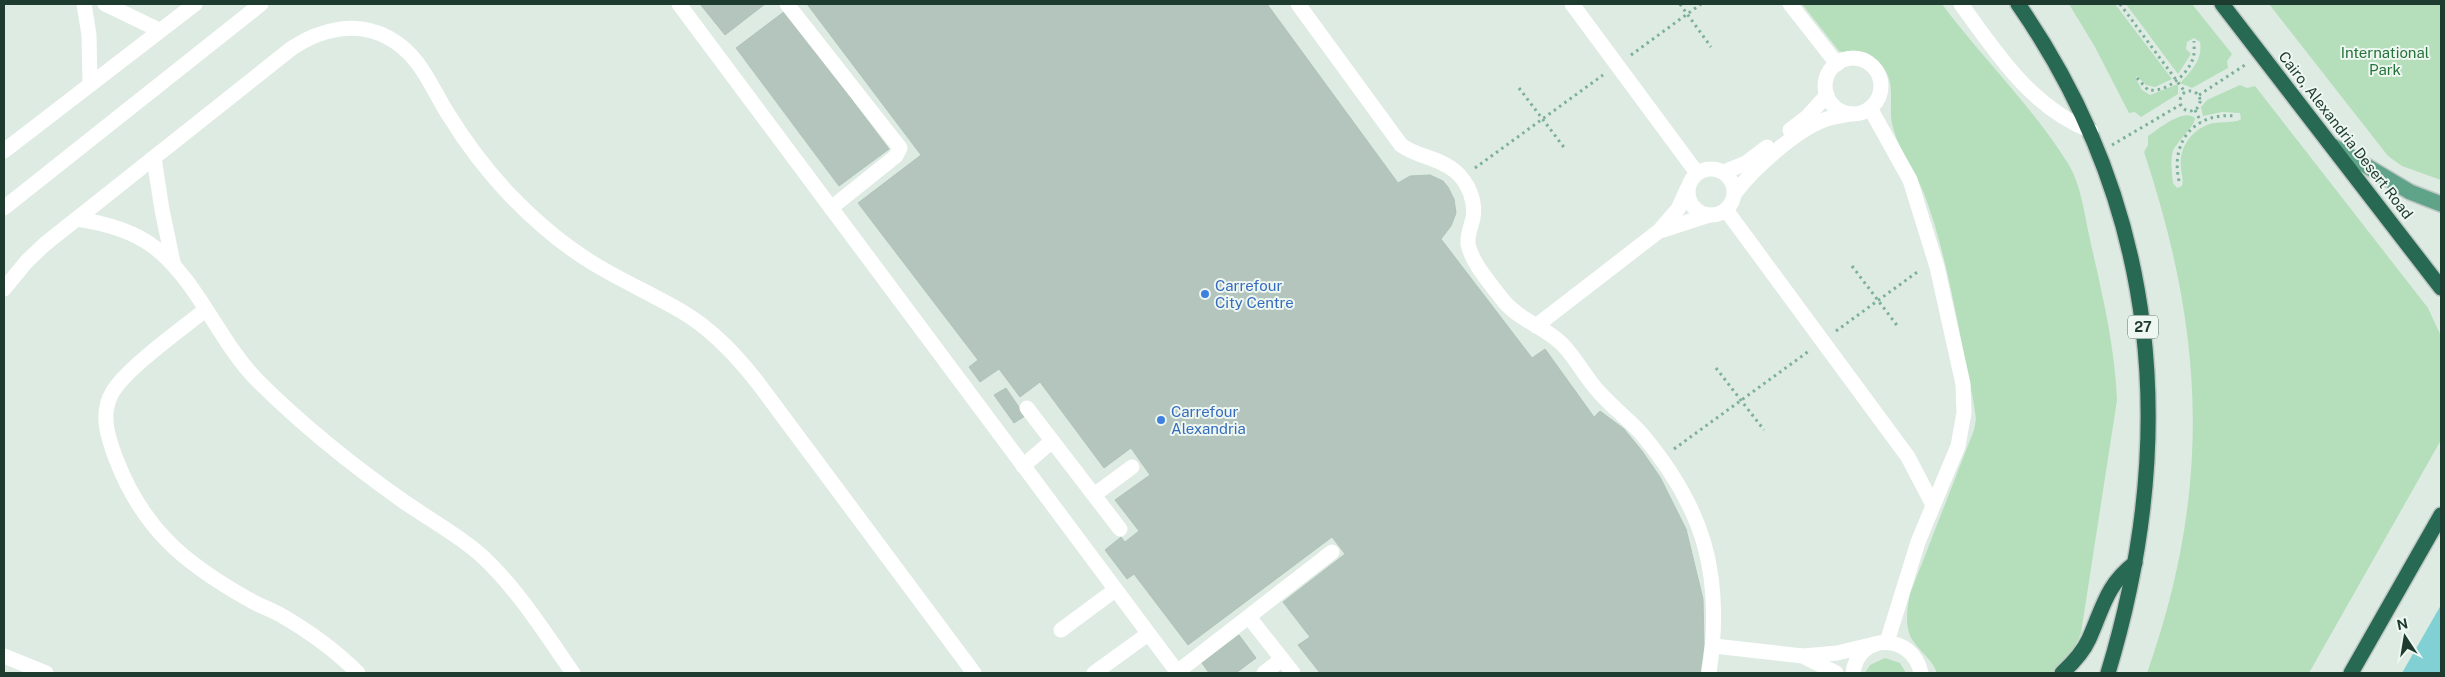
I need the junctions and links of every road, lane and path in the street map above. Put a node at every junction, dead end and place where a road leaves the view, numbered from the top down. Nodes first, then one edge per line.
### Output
1 (84, 4) edge
2 (105, 4) edge
3 (195, 4) edge
4 (261, 4) edge
5 (679, 4) edge
6 (787, 4) edge
7 (1572, 4) edge
8 (1680, 4) edge
9 (1701, 4) edge
10 (1790, 4) edge
11 (1961, 4) edge
12 (2018, 4) edge
13 (2120, 4) edge
14 (2222, 4) edge
15 (1305, 6) edge
16 (1688, 14) junction
17 (160, 30) junction
18 (2194, 41) dead end
19 (1711, 47) dead end
20 (2261, 54) junction
21 (1837, 64) junction
22 (1617, 65) junction
23 (2137, 78) dead end
24 (2176, 80) junction
25 (90, 84) junction
26 (1520, 88) dead end
27 (2184, 92) junction
28 (2199, 95) junction
29 (1827, 96) junction
30 (2180, 104) junction
31 (1870, 108) junction
32 (2194, 110) junction
33 (1850, 114) junction
34 (2236, 116) dead end
35 (1542, 119) junction
36 (2201, 122) junction
37 (2091, 131) junction
38 (2333, 146) junction
39 (1566, 150) dead end
40 (4, 151) edge
41 (2100, 152) junction
42 (154, 158) junction
43 (1724, 172) junction
44 (1697, 173) junction
45 (1461, 178) junction
46 (2179, 181) dead end
47 (1688, 189) junction
48 (1734, 193) junction
49 (2441, 204) edge
50 (4, 208) edge
51 (831, 208) junction
52 (1726, 210) junction
53 (1709, 215) junction
54 (77, 219) junction
55 (1659, 231) junction
56 (1934, 260) junction
57 (173, 262) junction
58 (1852, 266) dead end
59 (2441, 288) edge
60 (4, 289) edge
61 (1878, 301) junction
62 (205, 310) junction
63 (1536, 326) junction
64 (1899, 328) dead end
65 (1822, 341) junction
66 (1716, 368) dead end
67 (1741, 400) junction
68 (1027, 408) dead end
69 (1764, 430) dead end
70 (1052, 442) junction
71 (1662, 458) junction
72 (1023, 466) junction
73 (1132, 467) dead end
74 (1094, 495) junction
75 (1934, 505) junction
76 (2441, 515) edge
77 (1120, 529) dead end
78 (1332, 552) dead end
79 (2135, 562) junction
80 (1115, 590) junction
81 (1249, 617) junction
82 (1061, 630) dead end
83 (1148, 634) junction
84 (1881, 643) junction
85 (1714, 646) junction
86 (6, 656) edge
87 (1803, 656) junction
88 (1282, 659) junction
89 (46, 673) edge
90 (358, 673) edge
91 (573, 673) edge
92 (974, 673) edge
93 (1094, 673) edge
94 (1177, 673) edge
95 (1264, 673) edge
96 (1293, 673) edge
97 (1710, 673) edge
98 (1836, 673) edge
99 (1853, 673) edge
100 (1921, 673) edge
101 (2062, 673) edge
102 (2108, 673) edge
103 (2351, 673) edge

1 - 25 street
2 - 17 street
3 - 17 street
4 - 50 street
5 - 51 street
6 - 51 street
7 - 22 street
8 - 16 path
9 - 16 path
10 - 21 street
11 - 37 street
12 - 37 highway, 27
13 - 24 path
14 - 20 highway, Cairo, Alexandria Desert Road
15 - 45 street
16 - 19 path
16 - 22 path
17 - 25 street
18 - 24 path
20 - 28 path
20 - 38 highway, Cairo, Alexandria Desert Road
21 - 29 street
21 - 31 street
22 - 35 path
22 - 44 street
23 - 24 path
24 - 27 path
25 - 40 street
26 - 35 path
27 - 28 path
27 - 30 path
28 - 32 path
29 - 33 street
29 - 43 street
30 - 32 path
30 - 41 path
31 - 33 street
31 - 56 street
32 - 36 path
33 - 48 street
34 - 36 path
35 - 39 path
35 - 45 path
36 - 46 path
37 - 41 highway, 27
38 - 49 main road
38 - 59 highway, Cairo, Alexandria Desert Road
41 - 79 highway, 27
42 - 54 street
42 - 57 street
42 - 92 street
43 - 44 street
43 - 48 street
44 - 47 street
45 - 63 street
47 - 53 street
47 - 55 street
48 - 52 street
51 - 72 street
52 - 53 street
52 - 65 street
53 - 55 street
54 - 57 street
54 - 60 street
55 - 63 street
56 - 61 path
56 - 75 street
57 - 62 street
58 - 61 path
61 - 64 path
61 - 65 path
62 - 90 street
62 - 91 street
63 - 71 street
65 - 67 path
65 - 75 street
66 - 67 path
67 - 69 path
67 - 71 path
68 - 70 street
70 - 72 street
70 - 74 street
71 - 85 street
72 - 80 street
73 - 74 street
74 - 77 street
75 - 84 street
76 - 103 highway
78 - 81 street
79 - 101 highway
79 - 102 highway, 27
80 - 82 street
80 - 83 street
81 - 88 street
81 - 94 street
83 - 93 street
83 - 94 street
84 - 87 street
84 - 99 street
84 - 100 street
85 - 87 street
85 - 97 street
86 - 89 street
87 - 98 street
88 - 95 street
88 - 96 street

